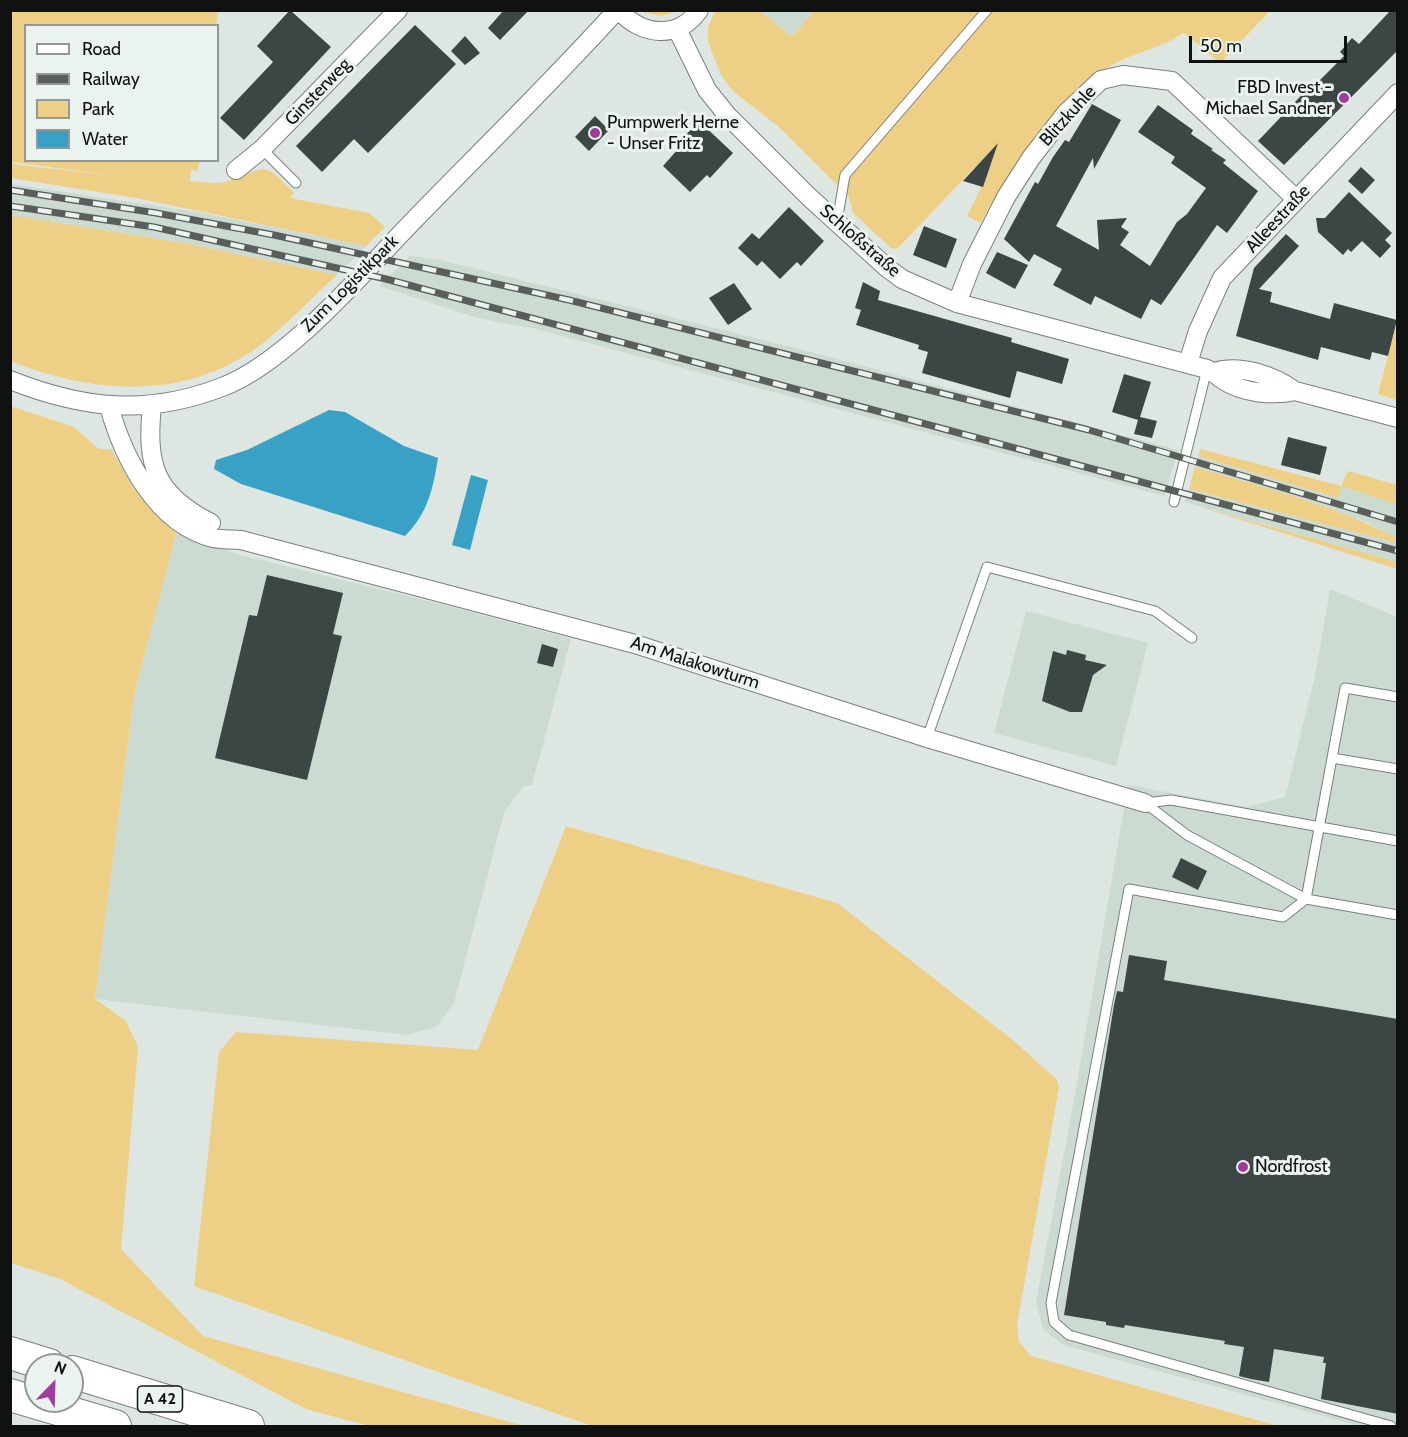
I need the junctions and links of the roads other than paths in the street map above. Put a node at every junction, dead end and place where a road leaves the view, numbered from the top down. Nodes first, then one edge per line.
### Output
1 (398, 10) edge
2 (618, 10) edge
3 (699, 10) edge
4 (987, 10) edge
5 (677, 29) junction
6 (1398, 93) edge
7 (262, 149) junction
8 (236, 170) dead end
9 (296, 183) dead end
10 (1296, 199) junction
11 (837, 222) junction
12 (957, 303) junction
13 (1188, 363) junction
14 (1210, 371) junction
15 (10, 380) edge
16 (152, 405) junction
17 (109, 406) junction
18 (1398, 418) edge
19 (1174, 502) dead end
20 (241, 540) junction
21 (1192, 638) dead end
22 (1398, 697) edge
23 (927, 738) junction
24 (1332, 758) junction
25 (1398, 769) edge
26 (1144, 803) junction
27 (1318, 828) junction
28 (1398, 841) edge
29 (1306, 900) junction
30 (1398, 915) edge
31 (84, 1376) edge
32 (10, 1395) edge
33 (115, 1426) edge
34 (248, 1426) edge
35 (1391, 1426) edge

1 - 7 street, Ginsterweg
2 - 5 street
2 - 16 street, Zum Logistikpark
3 - 5 street
4 - 11 lane
5 - 11 street, Schloßstraße
6 - 10 street, Alleestraße
7 - 8 street, Ginsterweg
7 - 9 lane
10 - 12 street, Blitzkuhle
10 - 13 street, Alleestraße
11 - 12 street, Schloßstraße
12 - 13 street, Schloßstraße
13 - 14 street, Schloßstraße
14 - 18 street, Schloßstraße
14 - 19 lane
15 - 17 street, Zum Logistikpark
16 - 17 street, Zum Logistikpark
16 - 20 street, Am Malakowturm
17 - 20 street, Am Malakowturm
20 - 23 street, Am Malakowturm
21 - 23 lane
22 - 24 lane
23 - 26 street, Am Malakowturm
24 - 25 lane
24 - 27 lane
26 - 27 lane
26 - 29 lane
27 - 28 lane
27 - 29 lane
29 - 30 lane
29 - 35 lane
31 - 34 highway, A 42
32 - 33 highway, A 42

